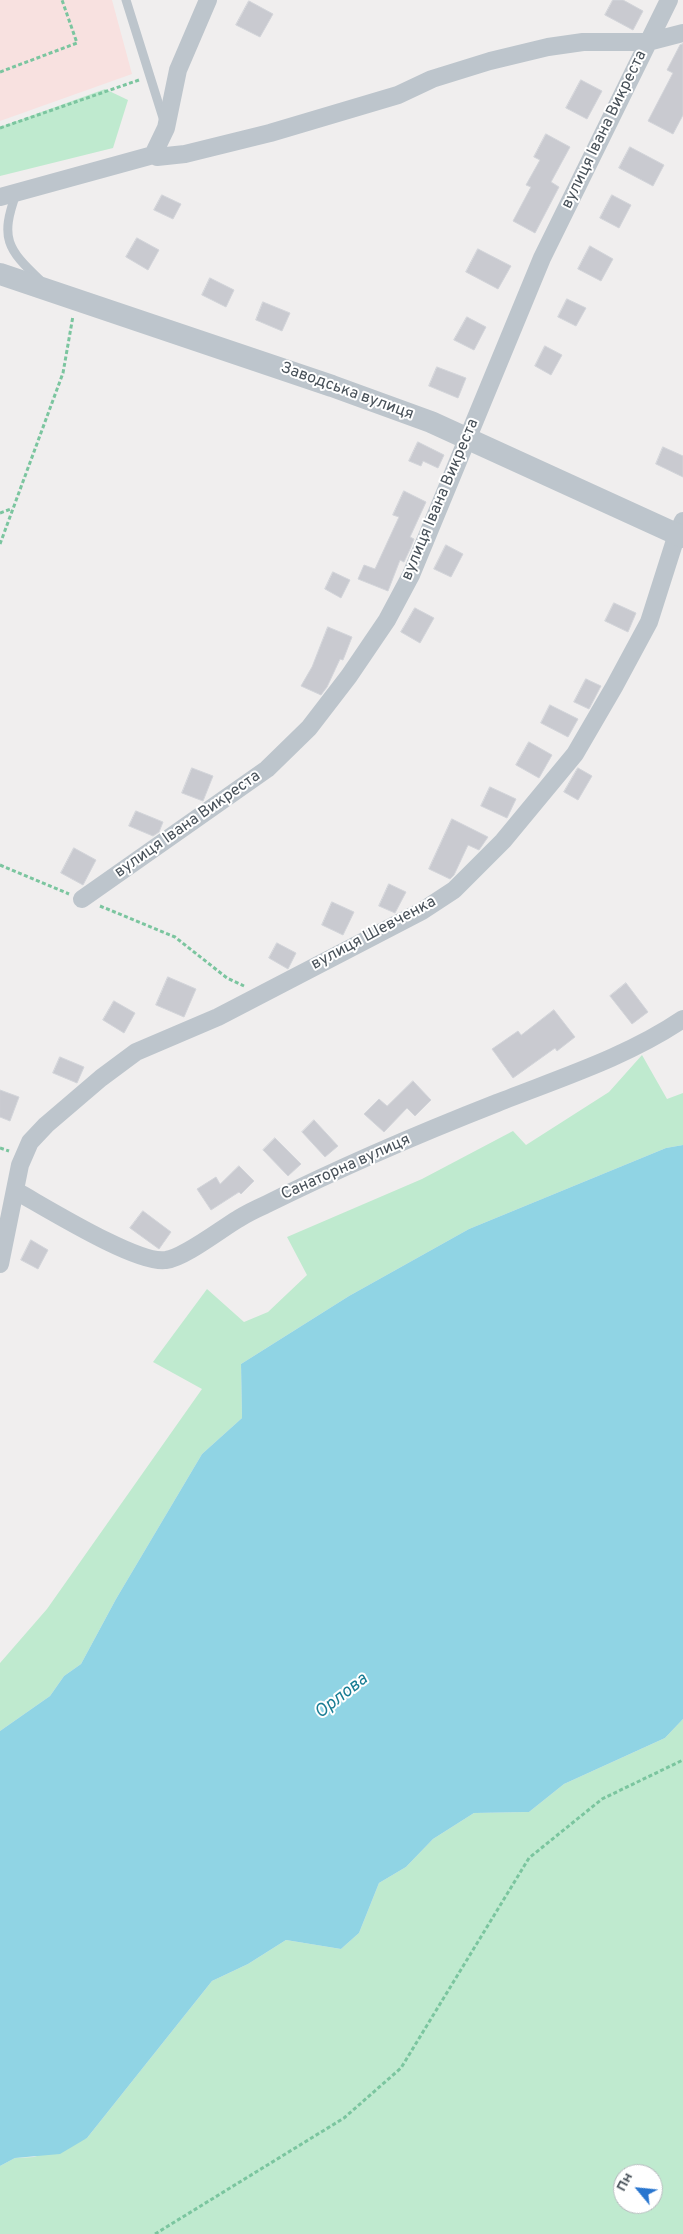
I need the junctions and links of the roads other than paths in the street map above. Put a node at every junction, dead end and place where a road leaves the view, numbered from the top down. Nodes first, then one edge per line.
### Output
1 (126, 0) edge
2 (208, 0) edge
3 (669, 0) edge
4 (683, 33) edge
5 (648, 42) junction
6 (166, 128) junction
7 (153, 155) junction
8 (8, 195) edge
9 (0, 274) edge
10 (51, 290) junction
11 (466, 437) junction
12 (681, 530) edge
13 (82, 899) road end
14 (683, 1019) edge
15 (16, 1191) junction
16 (0, 1264) edge

1 - 6 lane
2 - 6 street
3 - 5 street, вулиця Івана Викреста
4 - 5 street
5 - 7 street
5 - 11 street, вулиця Івана Викреста
6 - 7 street
7 - 8 street
8 - 10 lane
9 - 10 street, Заводська вулиця
10 - 11 street, Заводська вулиця
11 - 12 street, Заводська вулиця
11 - 13 street, вулиця Івана Викреста
12 - 15 street, вулиця Шевченка
14 - 15 street, Санаторна вулиця
15 - 16 street, вулиця Шевченка

